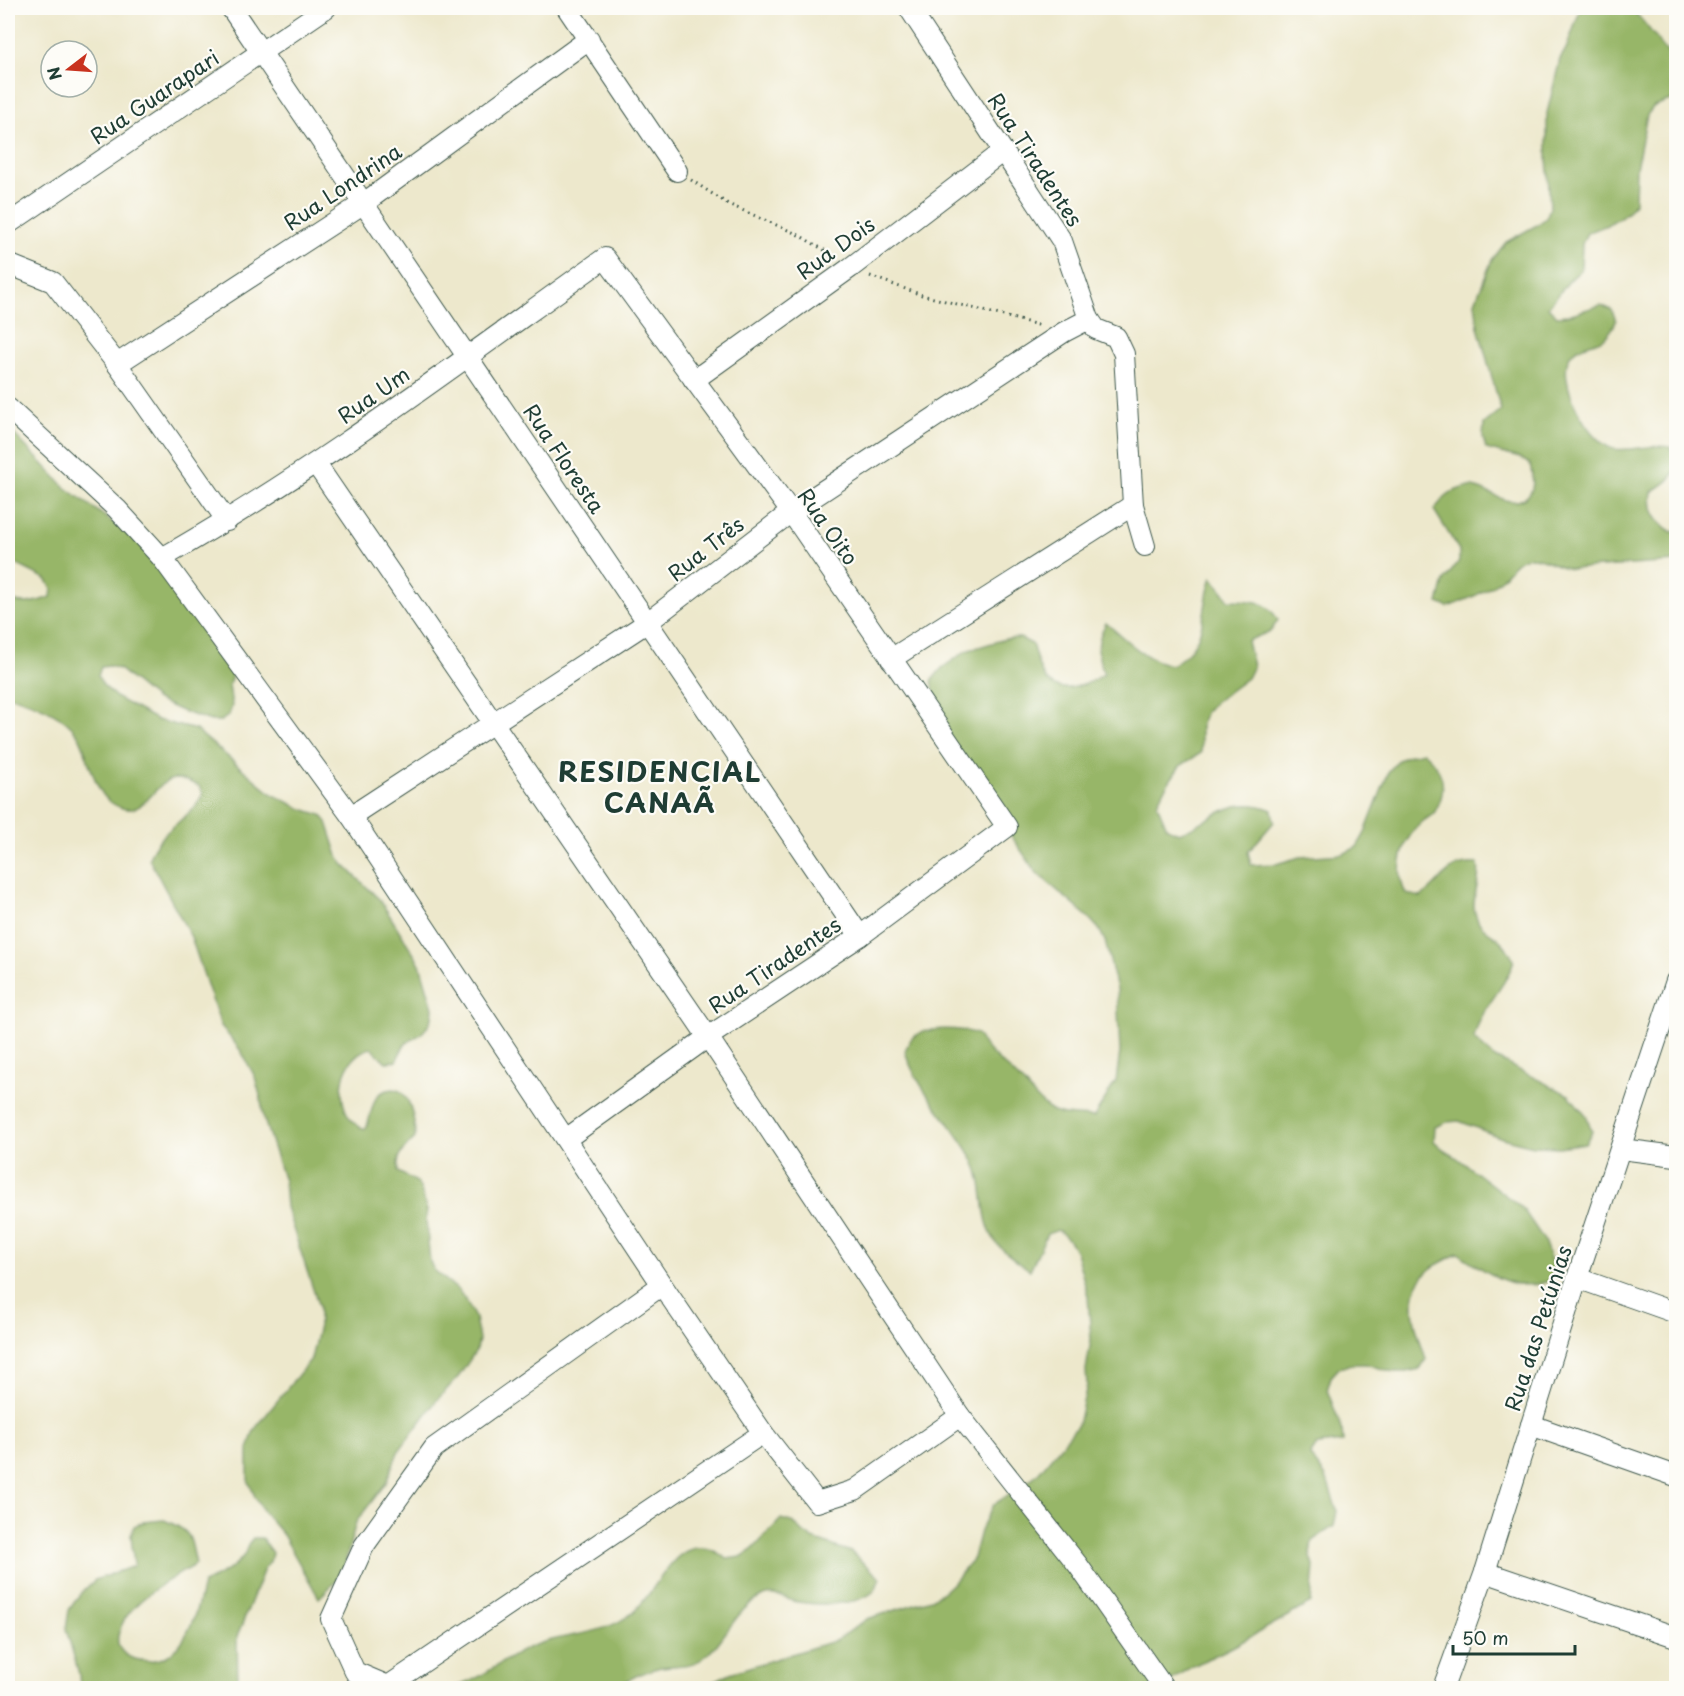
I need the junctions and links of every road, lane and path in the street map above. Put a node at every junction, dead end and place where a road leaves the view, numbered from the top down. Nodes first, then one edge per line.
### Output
1 (231, 8) edge
2 (326, 8) edge
3 (567, 8) edge
4 (909, 8) edge
5 (589, 39) junction
6 (261, 52) junction
7 (1003, 151) junction
8 (677, 171) dead end
9 (364, 203) junction
10 (8, 224) edge
11 (605, 258) joint
12 (8, 264) edge
13 (1089, 319) junction
14 (467, 356) junction
15 (117, 364) junction
16 (694, 380) junction
17 (8, 408) edge
18 (316, 464) junction
19 (1133, 505) junction
20 (791, 513) junction
21 (227, 521) junction
22 (1145, 546) dead end
23 (162, 558) junction
24 (648, 622) junction
25 (891, 659) junction
26 (493, 724) junction
27 (351, 816) junction
28 (1007, 827) joint
29 (860, 936) junction
30 (1677, 981) edge
31 (1673, 1005) edge
32 (708, 1037) junction
33 (566, 1139) junction
34 (1621, 1149) junction
35 (1677, 1156) edge
36 (1578, 1278) junction
37 (662, 1285) junction
38 (1677, 1313) edge
39 (960, 1416) junction
40 (1531, 1425) junction
41 (763, 1433) junction
42 (1677, 1476) edge
43 (1485, 1572) junction
44 (1677, 1637) edge
45 (1164, 1689) edge
46 (1443, 1689) edge

1 - 6 street, Rua Floresta
2 - 6 street, Rua Guarapari
3 - 5 street
4 - 7 street, Rua Tiradentes
5 - 8 street
5 - 9 street, Rua Londrina
6 - 9 street, Rua Floresta
6 - 10 street, Rua Guarapari
7 - 13 street, Rua Tiradentes
7 - 16 street, Rua Dois
9 - 14 street, Rua Floresta
9 - 15 street, Rua Londrina
11 - 14 street, Rua Um
11 - 16 street, Rua Oito
12 - 15 street
13 - 19 street
13 - 20 street, Rua Três
14 - 18 street, Rua Um
14 - 24 street, Rua Floresta
15 - 21 street
16 - 20 street, Rua Oito
17 - 23 street
18 - 21 street, Rua Um
18 - 26 street
19 - 22 street
19 - 25 street
20 - 24 street, Rua Três
20 - 25 street, Rua Oito
21 - 23 street, Rua Um
23 - 27 street
24 - 26 street, Rua Três
24 - 29 street, Rua Floresta
25 - 28 street, Rua Oito
26 - 27 street, Rua Três
26 - 32 street
27 - 33 street
28 - 29 street, Rua Tiradentes
29 - 32 street, Rua Tiradentes
30 - 31 street, Rua das Petúnias
31 - 34 street, Rua das Petúnias
32 - 33 street, Rua Tiradentes
32 - 39 street
33 - 37 street
34 - 35 street
34 - 36 street, Rua das Petúnias
36 - 38 street
36 - 40 street, Rua das Petúnias
37 - 41 street
37 - 41 street
39 - 41 street
39 - 45 street
40 - 42 street
40 - 43 street, Rua das Petúnias
43 - 44 street
43 - 46 street, Rua das Petúnias

